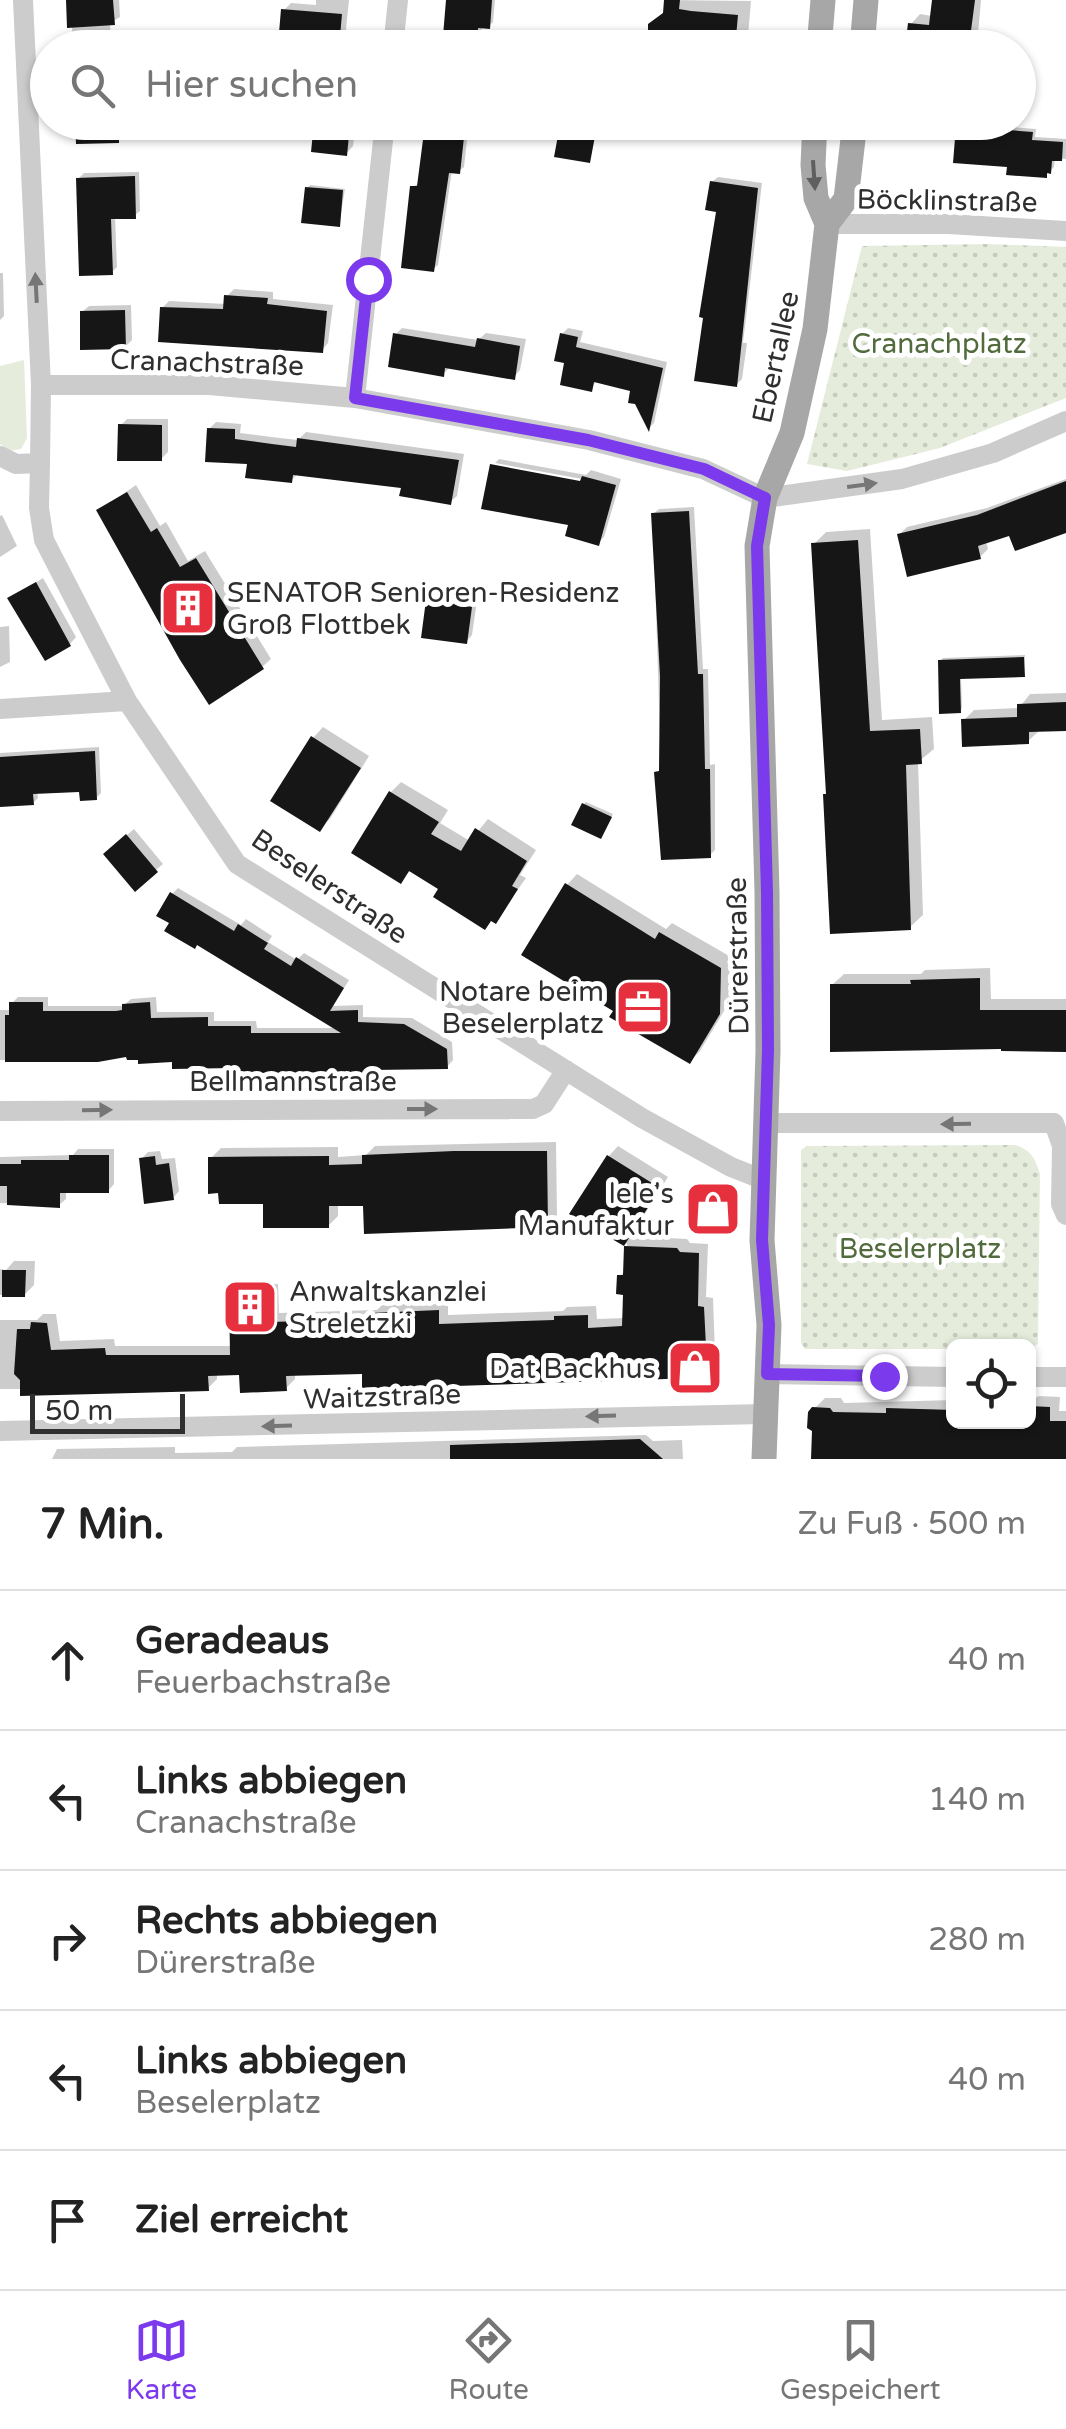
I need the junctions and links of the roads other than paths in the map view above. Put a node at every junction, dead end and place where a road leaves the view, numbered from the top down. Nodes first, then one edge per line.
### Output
1 (23, 0) edge
2 (398, 0) edge
3 (823, 0) edge
4 (866, 0) edge
5 (395, 30) edge
6 (820, 30) edge
7 (864, 30) edge
8 (383, 140) edge
9 (814, 140) edge
10 (853, 140) edge
11 (827, 224) junction
12 (1066, 231) edge
13 (41, 385) junction
14 (355, 398) junction
15 (1066, 421) edge
16 (0, 456) edge
17 (40, 463) junction
18 (765, 498) junction
19 (128, 701) junction
20 (0, 709) edge
21 (566, 1070) junction
22 (0, 1111) edge
23 (1060, 1116) edge
24 (766, 1123) junction
25 (764, 1180) junction
26 (1066, 1215) edge
27 (767, 1374) junction
28 (946, 1377) edge
29 (1036, 1377) edge
30 (1066, 1378) edge
31 (766, 1414) junction
32 (0, 1431) edge
33 (764, 1459) edge

13 -> 1 street, Beselerstraße
2 - 5 street
3 - 6 main road
4 - 7 main road
8 - 14 street
9 -> 11 main road, Ebertallee
10 - 11 main road, Ebertallee
11 - 12 street, Böcklinstraße
11 - 18 main road, Ebertallee
13 - 14 street, Cranachstraße
13 - 17 street, Beselerstraße
14 - 18 street, Cranachstraße
18 -> 15 street
16 - 17 street
17 - 19 street, Beselerstraße
18 - 24 main road, Dürerstraße
19 - 20 street
19 - 21 street, Beselerstraße
22 -> 21 street, Bellmannstraße
21 - 25 street, Beselerstraße
23 -> 24 street
23 - 26 street
24 - 25 main road, Dürerstraße
25 - 27 main road, Dürerstraße
27 - 28 street
27 - 31 main road, Dürerstraße
29 - 30 street
31 -> 32 street, Waitzstraße
31 - 33 main road, Dürerstraße

